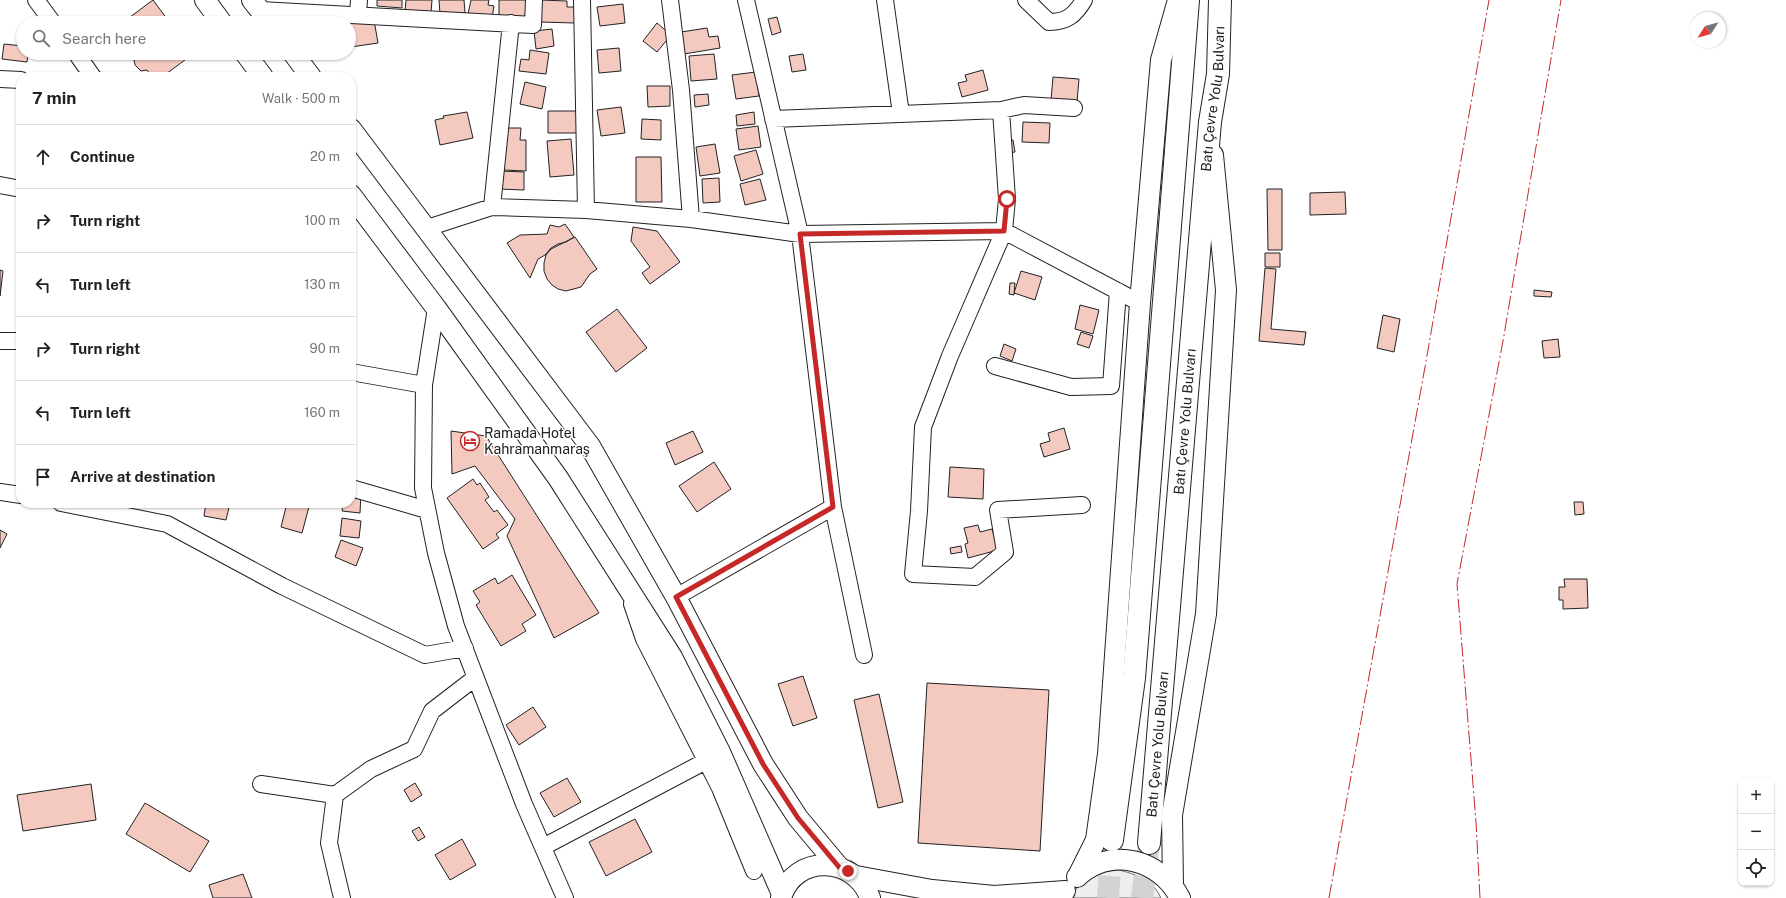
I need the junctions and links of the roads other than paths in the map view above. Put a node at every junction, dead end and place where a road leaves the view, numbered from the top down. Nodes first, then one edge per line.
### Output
1 (36, 0) edge
2 (205, 0) edge
3 (534, 0) edge
4 (582, 0) edge
5 (670, 0) edge
6 (746, 0) edge
7 (885, 0) edge
8 (1026, 0) edge
9 (1084, 0) edge
10 (1178, 0) edge
11 (1188, 0) edge
12 (1220, 0) edge
13 (359, 7) edge
14 (261, 11) edge
15 (48, 16) edge
16 (217, 16) edge
17 (510, 23) junction
18 (81, 60) edge
19 (250, 60) edge
20 (298, 60) edge
21 (89, 72) edge
22 (259, 72) edge
23 (307, 72) edge
24 (0, 79) edge
25 (16, 80) edge
26 (1074, 108) dead end
27 (1001, 110) junction
28 (901, 114) junction
29 (773, 119) junction
30 (1210, 122) junction
31 (356, 136) edge
32 (0, 185) edge
33 (16, 188) edge
34 (492, 207) junction
35 (586, 210) junction
36 (357, 212) edge
37 (691, 219) junction
38 (427, 228) junction
39 (1004, 231) junction
40 (800, 234) junction
41 (1118, 291) junction
42 (1140, 303) junction
43 (436, 308) junction
44 (0, 341) edge
45 (16, 341) edge
46 (995, 366) dead end
47 (356, 373) edge
48 (424, 385) junction
49 (356, 489) edge
50 (0, 492) edge
51 (16, 494) edge
52 (1082, 505) dead end
53 (833, 507) junction
54 (86, 508) edge
55 (427, 510) junction
56 (622, 578) junction
57 (676, 597) junction
58 (464, 648) junction
59 (864, 655) dead end
60 (475, 676) junction
61 (706, 761) junction
62 (261, 784) dead end
63 (335, 795) junction
64 (1112, 840) tunnel mouth
65 (1149, 843) tunnel mouth
66 (543, 847) junction
67 (839, 867) junction
68 (754, 871) dead end
69 (856, 876) junction
70 (1078, 876) junction
71 (1177, 892) edge
72 (1064, 894) edge
73 (782, 896) edge
74 (342, 898) edge
75 (565, 898) edge
76 (870, 898) edge

1 - 15 street
2 - 16 main road
3 - 17 street
4 - 35 street
5 - 37 street
6 - 29 street
7 - 28 street
8 - 9 street
10 - 42 main road
11 - 64 highway, Batı Çevre Yolu Bulvarı
12 - 30 highway, Batı Çevre Yolu Bulvarı
13 - 14 street
13 - 17 street
17 - 34 street
18 - 21 street
19 - 22 main road
20 - 23 main road
24 - 25 street
26 - 27 street
27 - 28 street
27 - 39 street
28 - 29 street
29 - 40 street
30 - 65 highway, Batı Çevre Yolu Bulvarı
30 - 71 main road
31 - 38 main road
32 - 33 street
34 - 35 street
34 - 38 street
35 - 37 street
36 - 43 main road
37 - 40 street
38 - 57 main road
39 - 40 street
39 - 41 street
39 - 52 street
40 - 53 street
41 - 42 street
41 - 46 street
42 - 70 main road
43 - 48 street
43 - 56 main road
44 - 45 street
47 - 48 street
48 - 55 street
49 - 55 street
50 - 51 street
53 - 57 street
53 - 59 street
54 - 58 street
55 - 58 street
56 - 61 street
56 - 73 main road
57 - 67 main road
58 - 60 street
60 - 63 street
60 - 66 street
61 - 66 street
61 - 68 street
62 - 63 street
63 - 74 street
66 - 75 street
67 - 69 main road
67 - 73 main road
69 - 72 main road
69 - 76 main road
70 - 71 main road
70 - 72 main road

